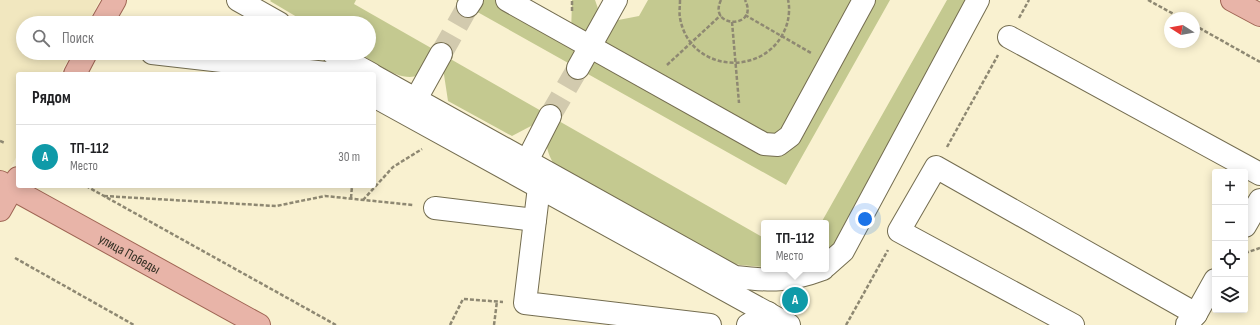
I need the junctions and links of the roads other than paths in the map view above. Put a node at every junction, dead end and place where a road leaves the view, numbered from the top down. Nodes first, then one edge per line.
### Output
1 (115, 0) edge
2 (238, 0) edge
3 (507, 0) edge
4 (616, 0) edge
5 (864, 0) edge
6 (978, 0) edge
7 (1232, 0) edge
8 (271, 12) edge
9 (1260, 15) edge
10 (106, 16) edge
11 (1009, 37) road end
12 (590, 46) junction
13 (441, 54) tunnel mouth
14 (82, 60) edge
15 (213, 60) edge
16 (346, 60) edge
17 (578, 68) tunnel mouth
18 (76, 72) edge
19 (318, 72) edge
20 (367, 72) edge
21 (376, 77) edge
22 (376, 97) edge
23 (416, 99) junction
24 (550, 116) tunnel mouth
25 (527, 161) junction
26 (1260, 174) edge
27 (10, 183) edge
28 (539, 187) junction
29 (19, 188) edge
30 (1260, 200) edge
31 (435, 208) road end
32 (0, 210) edge
33 (535, 220) junction
34 (1248, 221) edge
35 (829, 263) edge
36 (813, 272) edge
37 (1212, 285) edge
38 (768, 313) junction
39 (1191, 319) edge
40 (259, 325) edge
41 (710, 325) edge
42 (748, 325) edge
43 (790, 325) edge
44 (1073, 325) edge

1 - 10 main road
2 - 8 lane
3 - 12 lane
4 - 12 lane
5 - 12 lane
6 - 35 lane
7 - 9 main road
11 - 26 lane
12 - 17 lane
13 - 23 lane
14 - 18 main road
15 - 19 lane
16 - 20 lane
21 - 23 lane
22 - 28 lane
23 - 25 lane
24 - 25 lane
25 - 36 lane
27 - 32 main road
28 - 33 lane
28 - 38 lane
29 - 40 main road, улица Победы
30 - 34 lane
31 - 33 lane
33 - 41 lane
37 - 39 lane
38 - 42 lane
38 - 43 lane
39 - 44 lane

